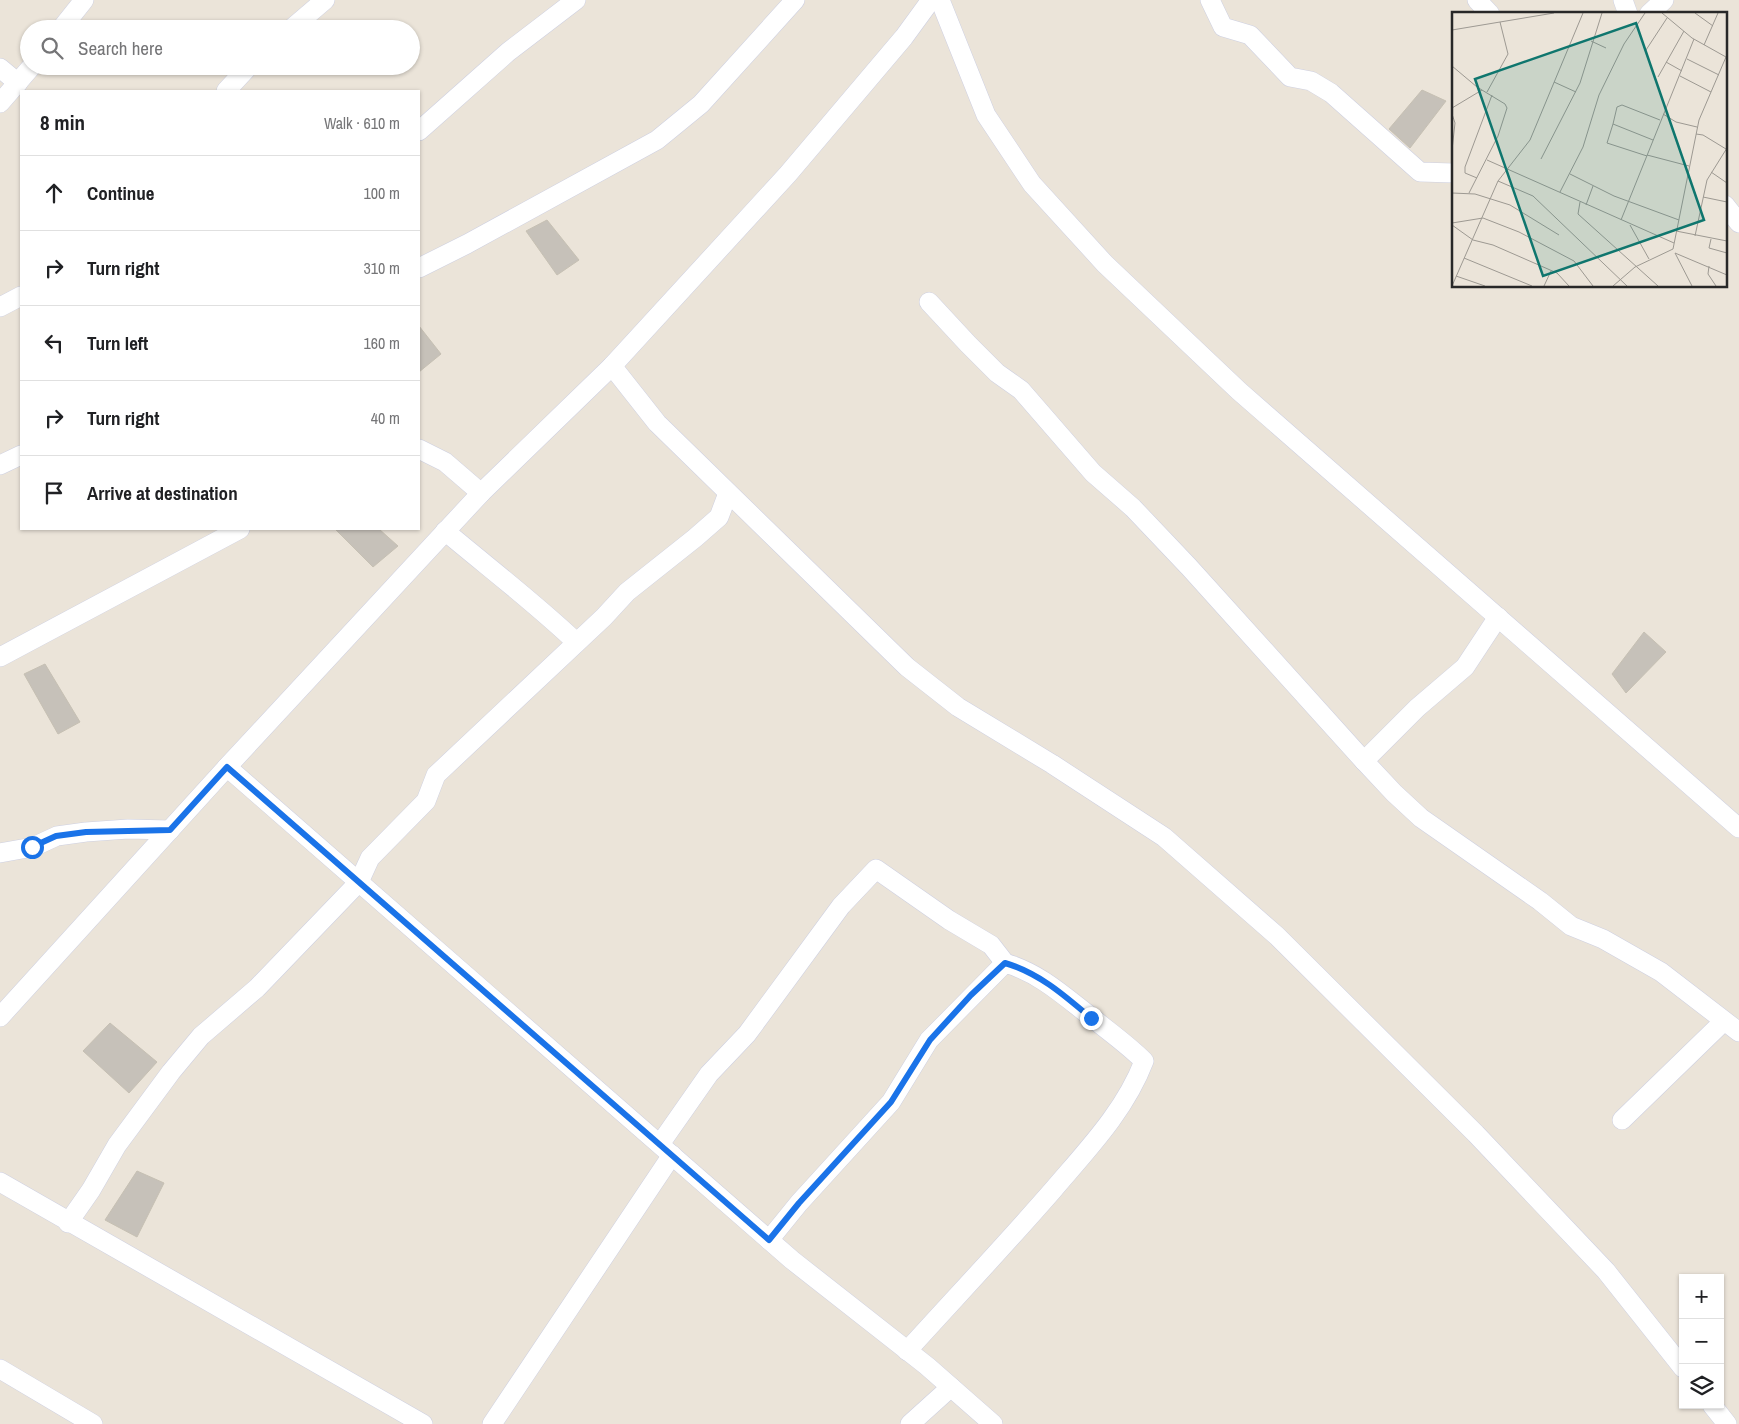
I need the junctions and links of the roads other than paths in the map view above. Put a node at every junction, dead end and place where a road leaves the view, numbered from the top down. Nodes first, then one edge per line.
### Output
1 (84, 0) edge
2 (325, 0) edge
3 (576, 0) edge
4 (795, 0) edge
5 (931, 0) edge
6 (940, 0) edge
7 (1210, 0) edge
8 (1477, 0) edge
9 (1623, 0) edge
10 (1664, 0) edge
11 (1488, 12) edge
12 (1627, 12) edge
13 (1651, 12) edge
14 (68, 20) edge
15 (302, 20) edge
16 (0, 68) edge
17 (25, 75) edge
18 (241, 75) edge
19 (18, 83) junction
20 (227, 90) edge
21 (0, 103) edge
22 (420, 130) edge
23 (1452, 173) edge
24 (1726, 206) edge
25 (1739, 223) edge
26 (420, 268) edge
27 (20, 297) edge
28 (929, 302) dead end
29 (0, 307) edge
30 (612, 366) junction
31 (420, 450) edge
32 (20, 456) edge
33 (0, 465) edge
34 (481, 493) junction
35 (728, 493) junction
36 (238, 530) edge
37 (445, 531) junction
38 (1498, 617) junction
39 (576, 642) junction
40 (0, 657) edge
41 (1364, 761) junction
42 (227, 767) junction
43 (1739, 828) edge
44 (170, 830) junction
45 (0, 853) edge
46 (359, 882) junction
47 (1005, 963) junction
48 (0, 1017) edge
49 (1732, 1026) edge
50 (1622, 1120) dead end
51 (666, 1150) junction
52 (0, 1182) edge
53 (68, 1223) junction
54 (769, 1240) junction
55 (907, 1351) junction
56 (1680, 1364) edge
57 (0, 1368) edge
58 (951, 1387) junction
59 (1715, 1409) edge
60 (94, 1424) edge
61 (423, 1424) edge
62 (492, 1424) edge
63 (910, 1424) edge
64 (993, 1424) edge
65 (1727, 1424) edge

1 - 14 street
2 - 15 street
3 - 22 street
4 - 26 street
5 - 30 street
6 - 38 street
7 - 23 street
8 - 11 street
9 - 12 street
10 - 13 street
16 - 19 street
17 - 19 street
18 - 20 street
19 - 21 street
24 - 25 street
27 - 29 street
28 - 41 street
30 - 34 street
30 - 35 street
31 - 34 street
32 - 33 street
34 - 37 street
35 - 39 street
35 - 56 street
36 - 40 street
37 - 39 street
37 - 42 street
38 - 41 street
38 - 43 street
39 - 46 street
41 - 49 street
42 - 44 street
42 - 46 street
44 - 45 street
44 - 48 street
46 - 51 street
46 - 53 street
47 - 51 street
47 - 54 street
47 - 55 street
49 - 50 street
51 - 54 street
51 - 62 street
52 - 53 street
53 - 61 street
54 - 55 street
55 - 58 street
57 - 60 street
58 - 63 street
58 - 64 street
59 - 65 street

